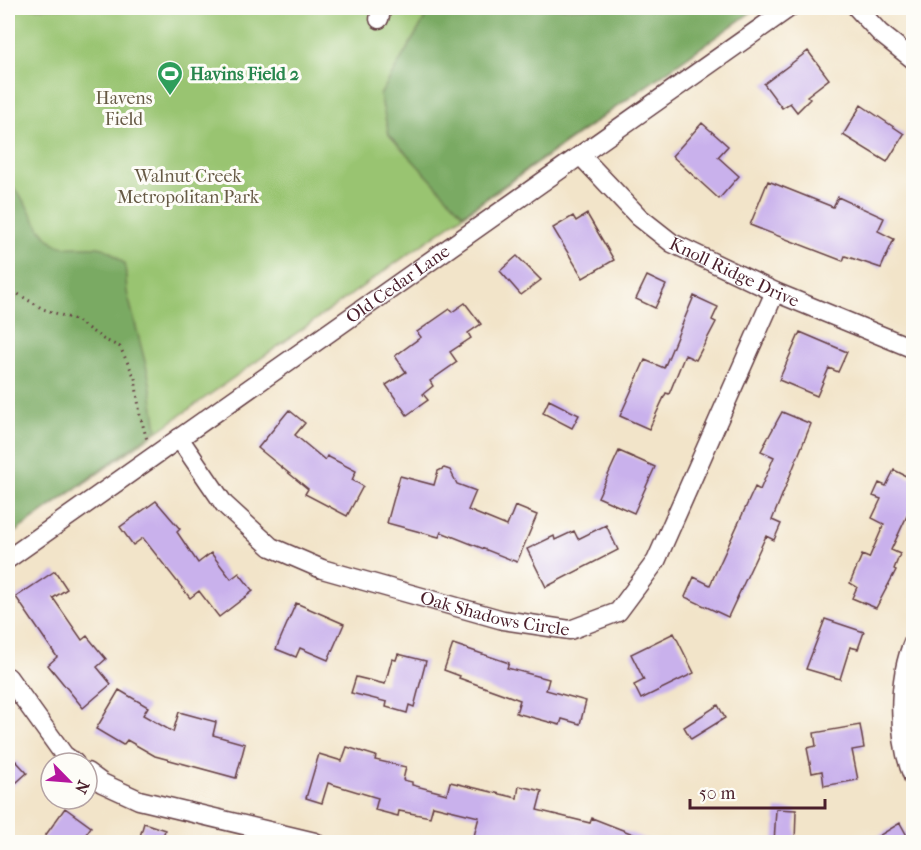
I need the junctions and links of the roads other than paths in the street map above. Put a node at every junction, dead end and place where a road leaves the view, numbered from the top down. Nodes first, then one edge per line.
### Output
1 (789, 8) edge
2 (857, 8) edge
3 (914, 60) edge
4 (581, 156) junction
5 (775, 292) junction
6 (914, 349) edge
7 (179, 438) junction
8 (8, 559) edge
9 (914, 640) edge
10 (8, 677) edge
11 (61, 751) edge
12 (914, 779) edge
13 (99, 781) edge
14 (315, 843) edge

1 - 4 street, Old Cedar Lane
2 - 3 street
4 - 5 street, Knoll Ridge Drive
4 - 7 street, Old Cedar Lane
5 - 6 street, Knoll Ridge Drive
5 - 7 street, Oak Shadows Circle
7 - 8 street, Old Cedar Lane
9 - 12 street
10 - 11 street
13 - 14 street

